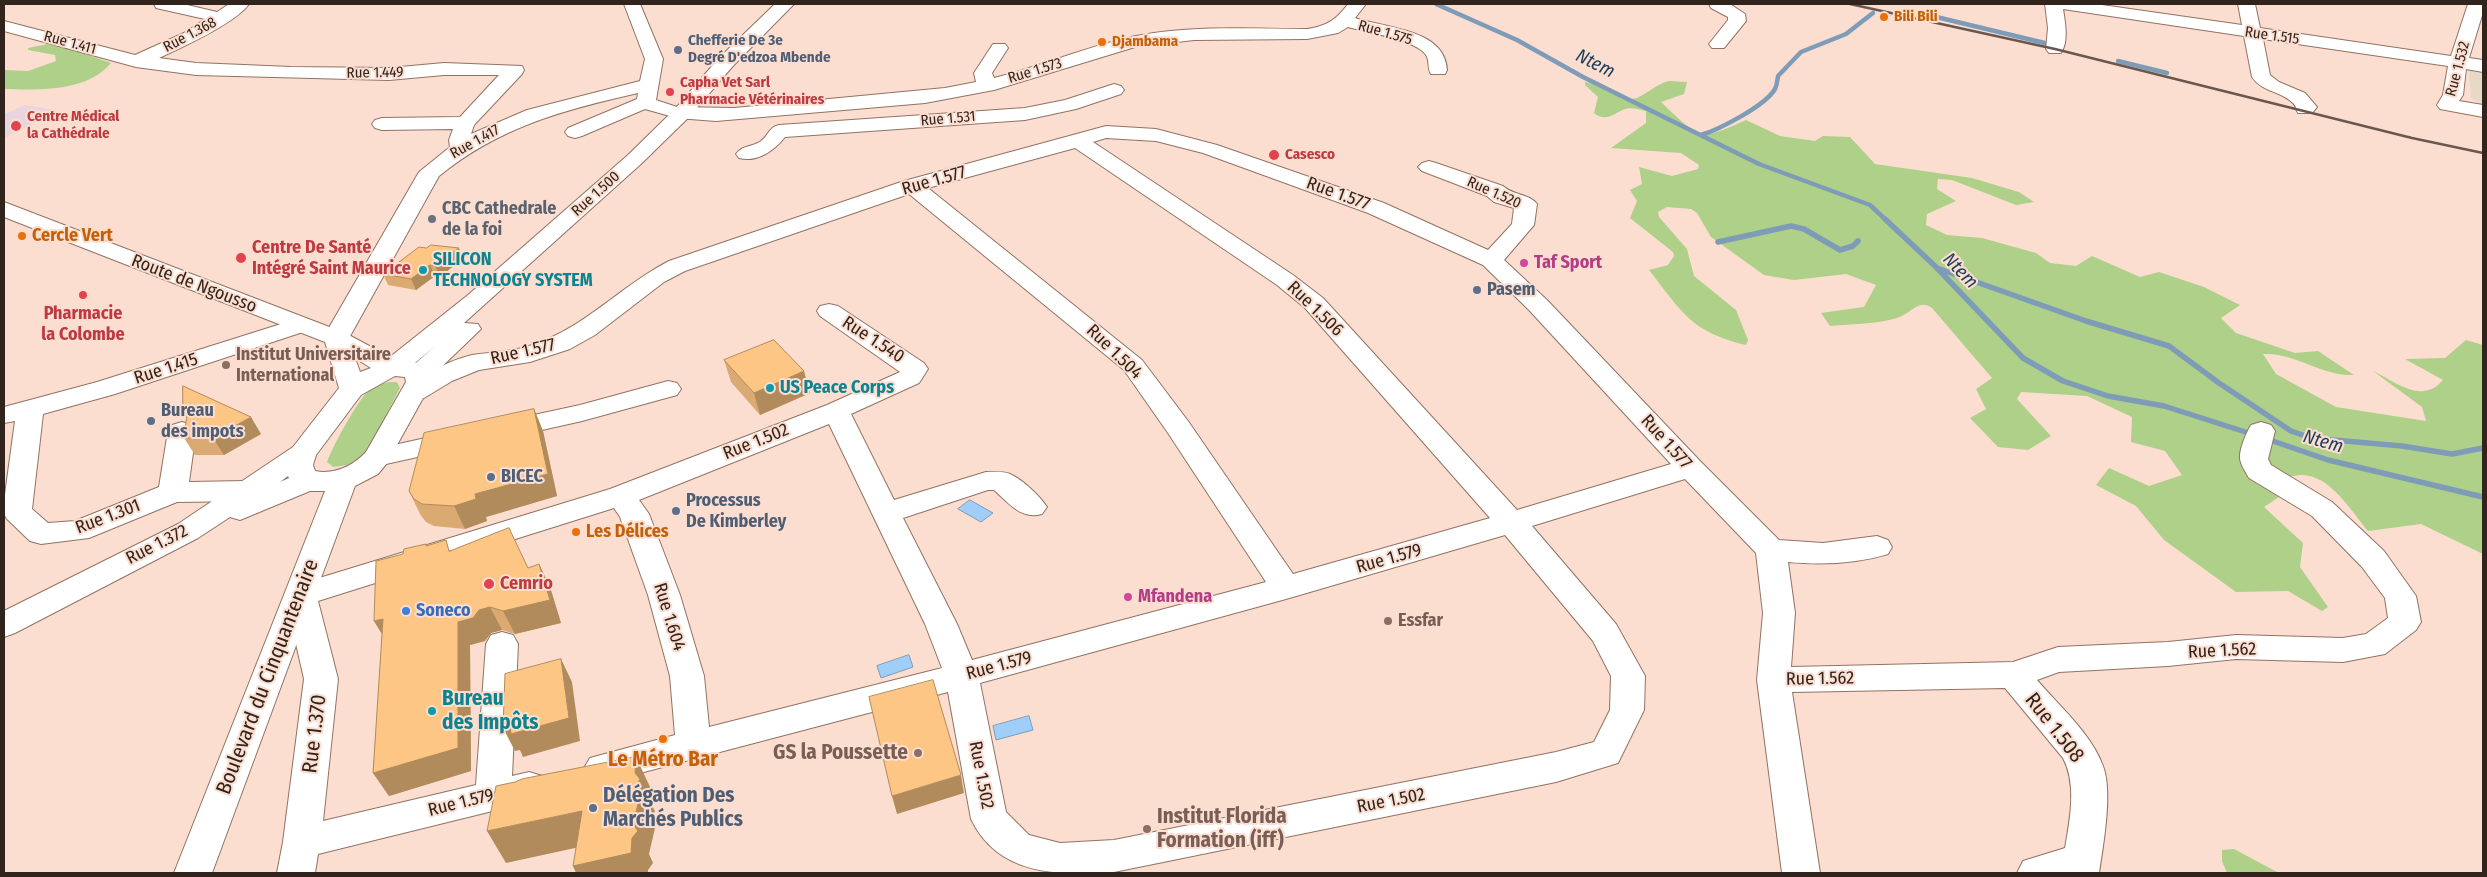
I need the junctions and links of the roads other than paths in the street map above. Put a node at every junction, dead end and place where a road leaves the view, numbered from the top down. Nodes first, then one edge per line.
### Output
1 (162, 4) edge
2 (240, 4) edge
3 (632, 4) edge
4 (785, 4) edge
5 (804, 4) edge
6 (1717, 4) edge
7 (2053, 4) edge
8 (2061, 4) edge
9 (2247, 4) edge
10 (2477, 4) edge
11 (1351, 8) edge
12 (222, 18) junction
13 (4, 26) edge
14 (2254, 33) junction
15 (1718, 44) dead end
16 (999, 48) dead end
17 (2055, 48) dead end
18 (136, 61) junction
19 (2458, 63) junction
20 (2483, 66) edge
21 (1438, 70) dead end
22 (987, 86) junction
23 (1114, 90) dead end
24 (648, 94) junction
25 (2305, 109) dead end
26 (2483, 111) edge
27 (762, 112) junction
28 (691, 113) junction
29 (465, 123) junction
30 (382, 124) dead end
31 (575, 132) dead end
32 (779, 132) junction
33 (1078, 141) junction
34 (460, 147) junction
35 (746, 154) dead end
36 (1429, 167) dead end
37 (912, 186) junction
38 (4, 209) edge
39 (1491, 260) junction
40 (829, 311) dead end
41 (300, 325) junction
42 (336, 338) junction
43 (391, 368) junction
44 (416, 383) junction
45 (352, 389) junction
46 (668, 389) dead end
47 (836, 411) junction
48 (17, 412) edge
49 (182, 431) dead end
50 (2261, 431) dead end
51 (378, 457) junction
52 (306, 467) junction
53 (1690, 468) junction
54 (343, 480) junction
55 (247, 491) junction
56 (173, 492) junction
57 (620, 496) junction
58 (1032, 507) dead end
59 (887, 513) junction
60 (1511, 524) junction
61 (188, 531) junction
62 (1877, 547) dead end
63 (1771, 550) junction
64 (1286, 588) junction
65 (301, 595) junction
66 (4, 625) edge
67 (502, 644) dead end
68 (2013, 675) junction
69 (962, 676) junction
70 (1774, 680) junction
71 (693, 745) junction
72 (493, 796) junction
73 (299, 858) edge
74 (2080, 866) edge
75 (193, 873) edge
76 (1801, 873) edge
77 (2036, 873) edge

1 - 12 street
2 - 12 street, Rue 1.368
3 - 24 street
4 - 28 street, Rue 1.500
5 - 28 street, Rue 1.500
6 - 15 street
7 - 17 street
8 - 14 street, Rue 1.515
9 - 14 street
10 - 19 street, Rue 1.532
11 - 21 street, Rue 1.575
11 - 22 street, Rue 1.573
12 - 18 street, Rue 1.368
13 - 18 street, Rue 1.411
14 - 19 street, Rue 1.515
14 - 25 street
16 - 22 street
18 - 29 street, Rue 1.449
19 - 20 street, Rue 1.515
19 - 26 street, Rue 1.532
22 - 27 street, Rue 1.573
23 - 32 street, Rue 1.531
24 - 28 street, Rue 1.573
24 - 31 street
24 - 34 street, Rue 1.417
27 - 28 street, Rue 1.573
27 - 32 street
28 - 43 street, Rue 1.500
28 - 44 street, Rue 1.500
29 - 30 street
29 - 34 street
32 - 35 street
33 - 37 street, Rue 1.577
33 - 39 street, Rue 1.577
33 - 60 street, Rue 1.506
34 - 42 street, Rue 1.417
36 - 39 street, Rue 1.520
37 - 44 street, Rue 1.577
37 - 64 street, Rue 1.504
38 - 41 street, Route de Ngousso
39 - 53 street, Rue 1.577
40 - 47 street, Rue 1.540
41 - 42 street, Route de Ngousso
41 - 48 street, Rue 1.415
42 - 43 street, Route de Ngousso
42 - 45 street
43 - 44 street
43 - 45 street, Rue 1.500
44 - 51 street
45 - 52 street
46 - 51 street
47 - 57 street, Rue 1.502
47 - 59 street, Rue 1.502
48 - 56 street, Rue 1.301
49 - 56 street
50 - 68 street, Rue 1.562
51 - 54 street
52 - 54 street
52 - 55 street, Rue 1.372
52 - 61 street
53 - 60 street, Rue 1.579
53 - 63 street, Rue 1.577
54 - 65 street, Boulevard du Cinquantenaire
55 - 56 street, Rue 1.301
55 - 61 street, Rue 1.372
57 - 65 street, Rue 1.502
57 - 71 street, Rue 1.604
58 - 59 street
59 - 69 street, Rue 1.502
60 - 64 street, Rue 1.579
60 - 69 street, Rue 1.502
61 - 66 street, Rue 1.372
62 - 63 street
63 - 70 street
64 - 69 street, Rue 1.579
65 - 73 street, Rue 1.370
65 - 75 street, Boulevard du Cinquantenaire
67 - 72 street
68 - 70 street, Rue 1.562
68 - 74 street, Rue 1.508
69 - 71 street, Rue 1.579
70 - 76 street
71 - 72 street, Rue 1.579
72 - 73 street, Rue 1.579
74 - 77 street

